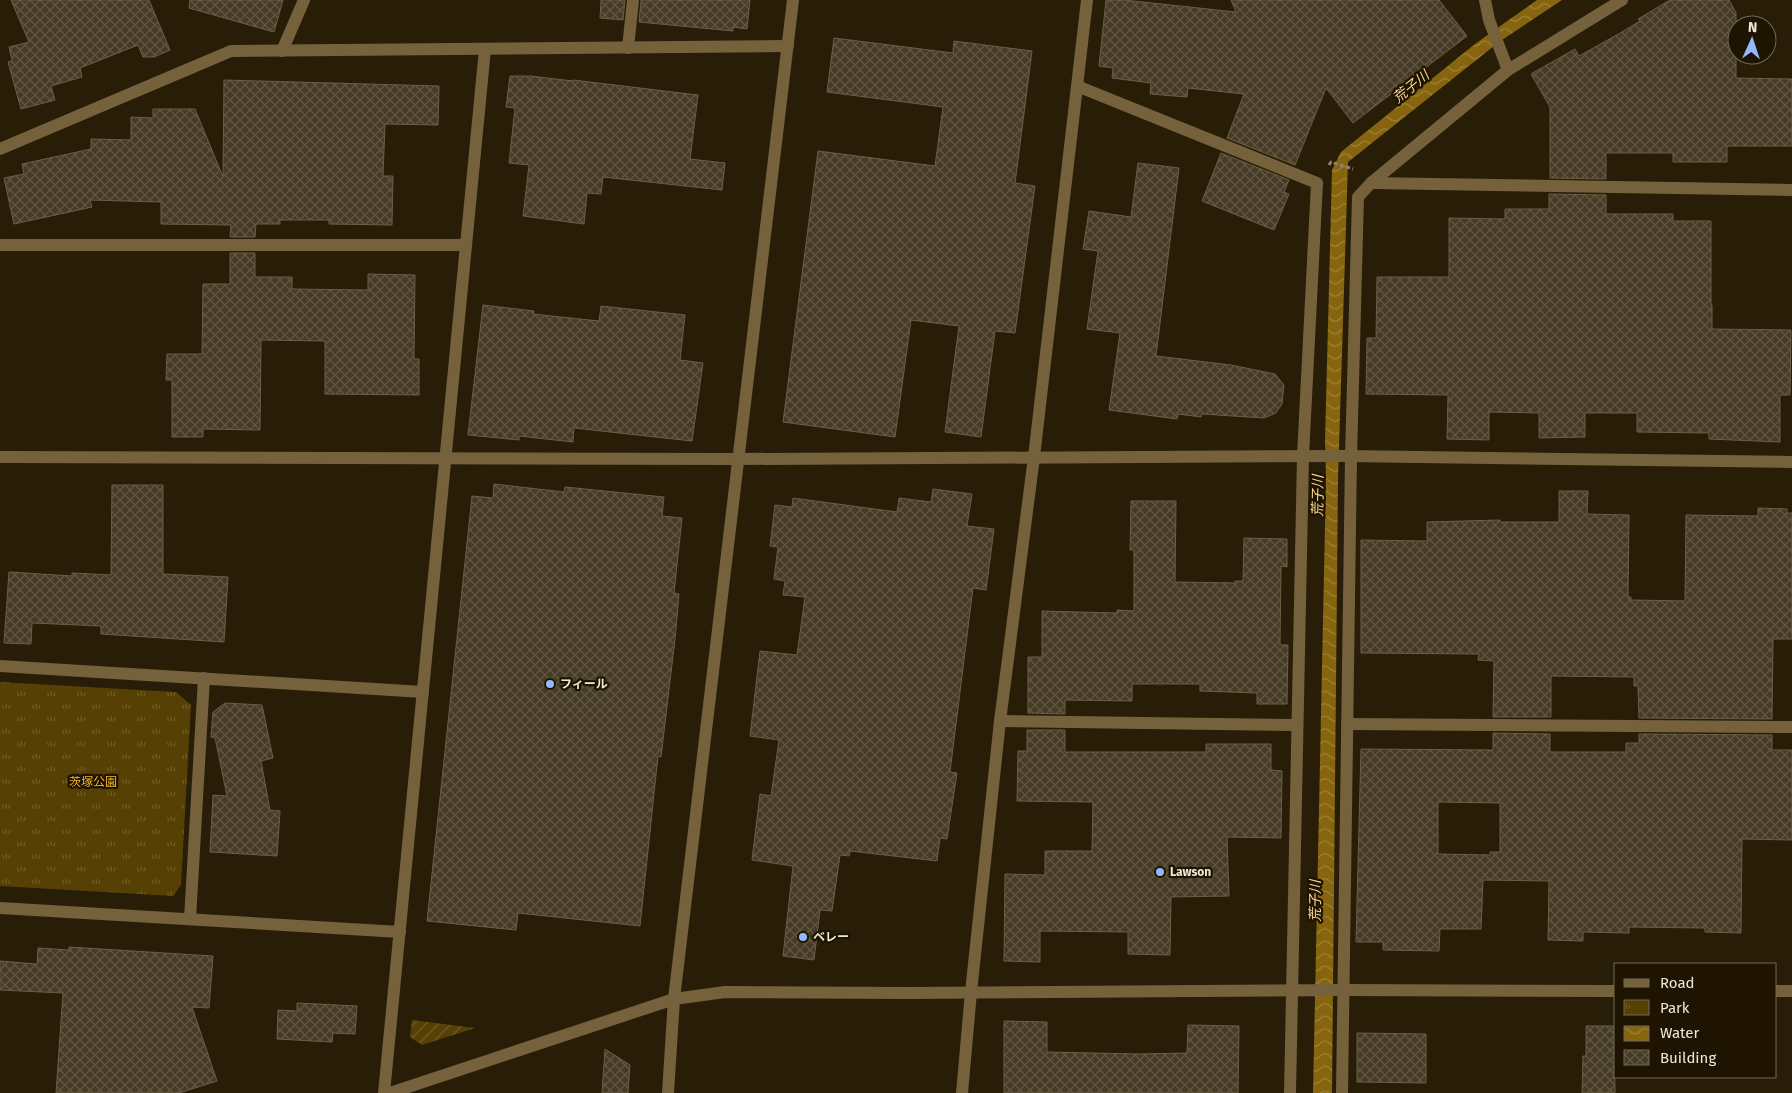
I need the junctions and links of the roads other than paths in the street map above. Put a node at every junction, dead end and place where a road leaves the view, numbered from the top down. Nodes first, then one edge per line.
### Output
1 (304, 0) edge
2 (633, 0) edge
3 (793, 0) edge
4 (1087, 0) edge
5 (1485, 0) edge
6 (1622, 0) edge
7 (788, 46) junction
8 (628, 48) junction
9 (485, 49) junction
10 (282, 51) junction
11 (1508, 70) junction
12 (1077, 86) junction
13 (0, 149) edge
14 (1372, 183) junction
15 (1792, 190) edge
16 (0, 245) edge
17 (466, 245) junction
18 (1303, 456) junction
19 (1348, 456) junction
20 (0, 457) edge
21 (1034, 457) junction
22 (445, 459) junction
23 (738, 459) junction
24 (1792, 462) edge
25 (0, 666) edge
26 (204, 678) junction
27 (423, 692) junction
28 (1000, 722) junction
29 (1297, 724) junction
30 (1347, 724) junction
31 (1792, 727) edge
32 (0, 908) edge
33 (190, 919) junction
34 (400, 932) junction
35 (1341, 990) junction
36 (1297, 991) junction
37 (1614, 991) edge
38 (1777, 991) edge
39 (1792, 991) edge
40 (971, 992) junction
41 (674, 999) junction
42 (384, 1093) edge
43 (390, 1093) edge
44 (668, 1093) edge
45 (962, 1093) edge
46 (1290, 1093) edge
47 (1342, 1093) edge

1 - 10 street
2 - 8 street
3 - 7 street
4 - 12 street
5 - 11 street
6 - 11 street
7 - 8 street
7 - 23 street
8 - 9 street
9 - 10 street
9 - 17 street
10 - 13 street
11 - 14 street
12 - 18 street
12 - 21 street
14 - 15 street
14 - 19 street
16 - 17 street
17 - 22 street
18 - 19 street
18 - 21 street
18 - 29 street
19 - 24 street
19 - 30 street
20 - 22 street
21 - 23 street
21 - 28 street
22 - 23 street
22 - 27 street
23 - 41 street
25 - 26 street
26 - 27 street
26 - 33 street
27 - 34 street
28 - 29 street
28 - 40 street
29 - 36 street
30 - 31 street
30 - 35 street
32 - 33 street
33 - 34 street
34 - 42 street
35 - 36 street
35 - 37 street
35 - 47 street
36 - 40 street
36 - 46 street
38 - 39 street
40 - 41 street
40 - 45 street
41 - 43 street
41 - 44 street

